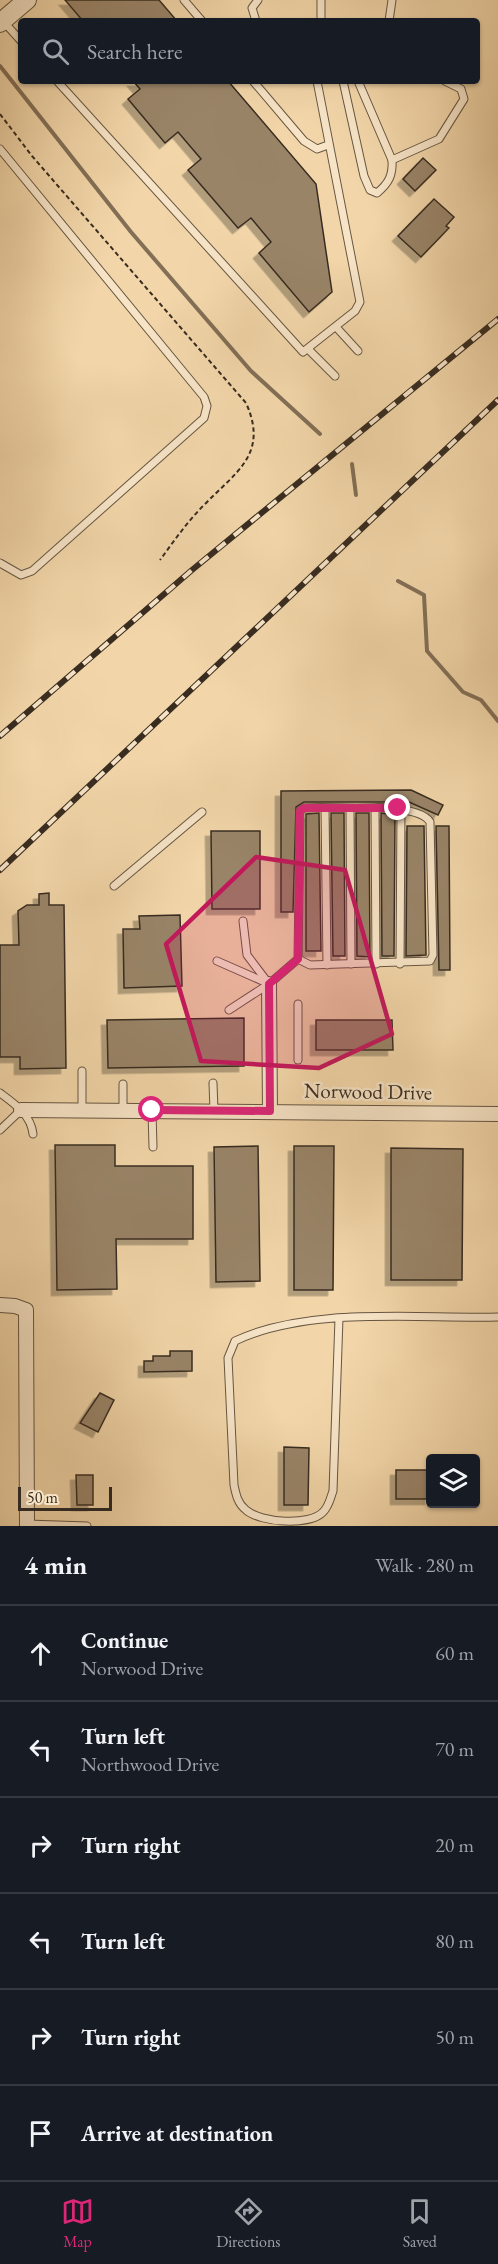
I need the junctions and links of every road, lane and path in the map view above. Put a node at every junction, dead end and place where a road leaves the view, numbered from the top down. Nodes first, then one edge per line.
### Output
1 (27, 0) edge
2 (184, 0) edge
3 (258, 0) edge
4 (321, 0) edge
5 (392, 0) edge
6 (199, 18) edge
7 (255, 18) edge
8 (321, 18) edge
9 (389, 18) edge
10 (1, 22) edge
11 (18, 38) edge
12 (60, 84) edge
13 (256, 84) edge
14 (318, 84) edge
15 (344, 84) edge
16 (359, 84) edge
17 (451, 84) edge
18 (328, 145) junction
19 (0, 149) edge
20 (392, 160) junction
21 (336, 327) junction
22 (309, 350) junction
23 (358, 351) dead end
24 (335, 376) dead end
25 (0, 563) edge
26 (325, 808) junction
27 (350, 808) junction
28 (375, 808) junction
29 (401, 809) junction
30 (202, 812) dead end
31 (114, 886) dead end
32 (243, 921) dead end
33 (298, 959) junction
34 (217, 961) dead end
35 (351, 964) junction
36 (376, 964) junction
37 (400, 964) junction
38 (327, 965) junction
39 (269, 984) junction
40 (298, 1004) dead end
41 (229, 1010) dead end
42 (298, 1060) dead end
43 (82, 1071) dead end
44 (213, 1083) dead end
45 (123, 1084) dead end
46 (0, 1093) edge
47 (21, 1110) junction
48 (82, 1110) junction
49 (123, 1110) junction
50 (152, 1110) junction
51 (213, 1111) junction
52 (270, 1111) junction
53 (498, 1114) edge
54 (0, 1130) edge
55 (33, 1134) dead end
56 (153, 1147) dead end
57 (0, 1305) edge
58 (498, 1317) edge
59 (339, 1318) junction
60 (27, 1525) edge
61 (87, 1526) edge

1 - 10 street
2 - 6 lane
3 - 7 lane
4 - 8 lane
5 - 9 lane
10 - 11 lane
12 - 22 lane
13 - 18 lane
14 - 18 lane
15 - 20 lane
16 - 20 lane
17 - 20 lane
18 - 21 lane
19 - 25 lane
21 - 22 lane
21 - 23 lane
22 - 24 lane
26 - 27 lane
26 - 33 lane
26 - 38 lane
27 - 28 lane
27 - 35 lane
28 - 29 lane
28 - 36 lane
29 - 37 lane
29 - 37 lane
30 - 31 lane
32 - 39 lane
33 - 38 lane
33 - 39 lane
34 - 39 lane
35 - 36 lane
35 - 38 lane
36 - 37 lane
39 - 41 lane
39 - 52 street
40 - 42 lane
43 - 48 lane
44 - 51 lane
45 - 49 lane
46 - 47 lane
47 - 48 street, Norwood Drive
47 - 54 lane
47 - 55 lane
48 - 49 street, Norwood Drive
49 - 50 street, Norwood Drive
50 - 51 street, Norwood Drive
50 - 56 lane
51 - 52 street, Norwood Drive
52 - 53 street, Norwood Drive
57 - 60 street
58 - 59 lane
59 - 59 lane
60 - 61 lane

